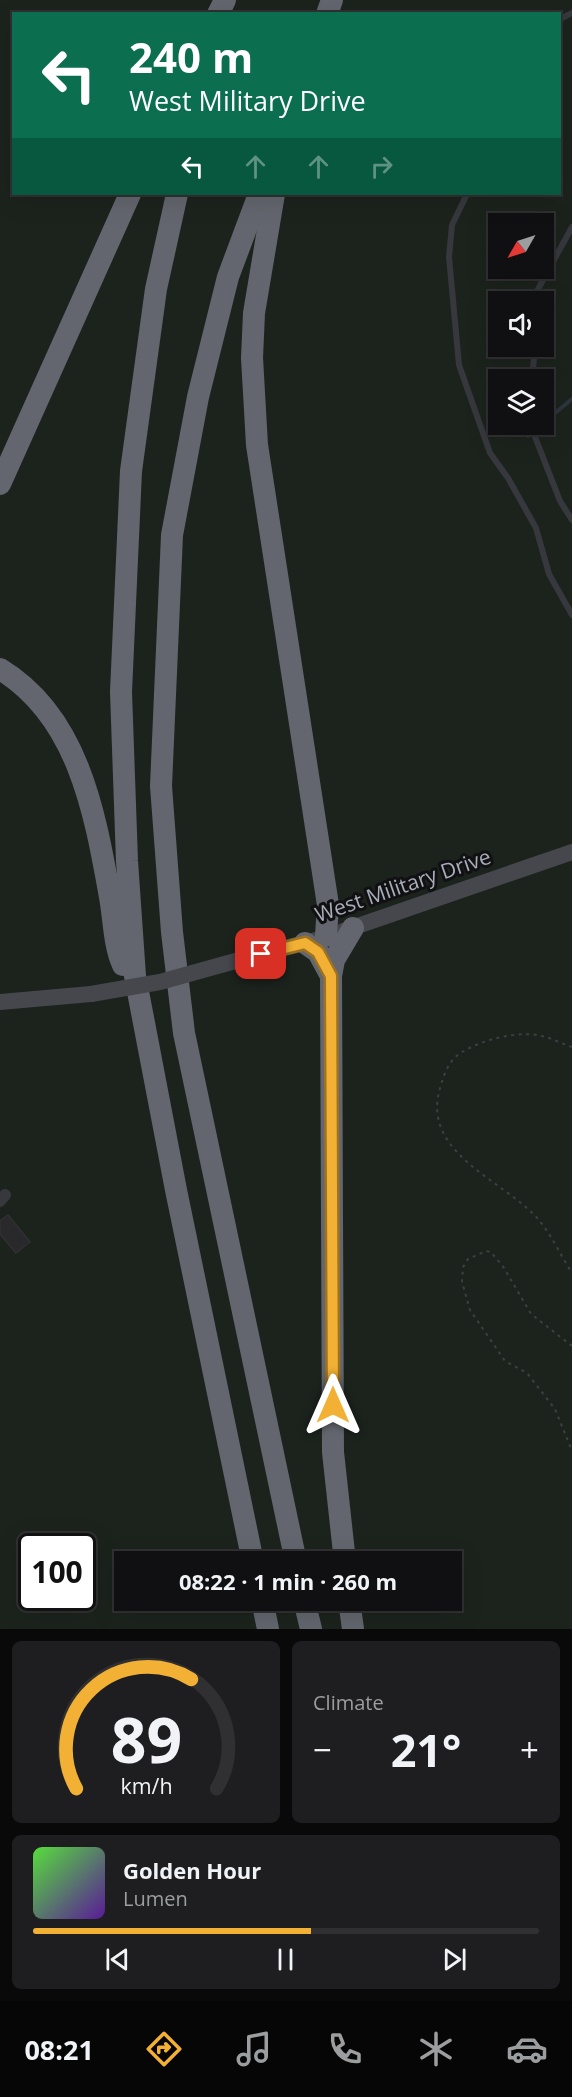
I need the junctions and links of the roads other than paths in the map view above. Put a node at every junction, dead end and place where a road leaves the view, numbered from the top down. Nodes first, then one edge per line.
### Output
1 (130, 195) edge
2 (177, 195) edge
3 (259, 195) edge
4 (273, 195) edge
5 (467, 195) edge
6 (572, 227) edge
7 (537, 291) edge
8 (533, 435) edge
9 (0, 484) edge
10 (572, 520) edge
11 (572, 615) edge
12 (0, 669) edge
13 (572, 852) edge
14 (327, 895) junction
15 (359, 926) junction
16 (315, 940) junction
17 (135, 976) junction
18 (331, 976) junction
19 (0, 1002) edge
20 (251, 1551) edge
21 (294, 1551) edge
22 (344, 1551) edge
23 (264, 1611) edge
24 (307, 1611) edge
25 (351, 1611) edge
26 (268, 1629) edge
27 (311, 1629) edge
28 (353, 1629) edge

1 - 9 highway
2 - 17 highway
3 - 21 highway
4 - 14 highway
5 - 11 lane
6 - 7 lane
8 - 10 lane
12 - 17 highway
13 - 15 street, West Military Drive
14 - 15 highway
14 - 16 highway
15 - 16 street, West Military Drive
15 - 18 highway
16 - 18 highway
16 - 19 street, West Military Drive, bridge
17 - 20 highway
18 - 22 highway
23 - 26 highway
24 - 27 highway
25 - 28 highway

